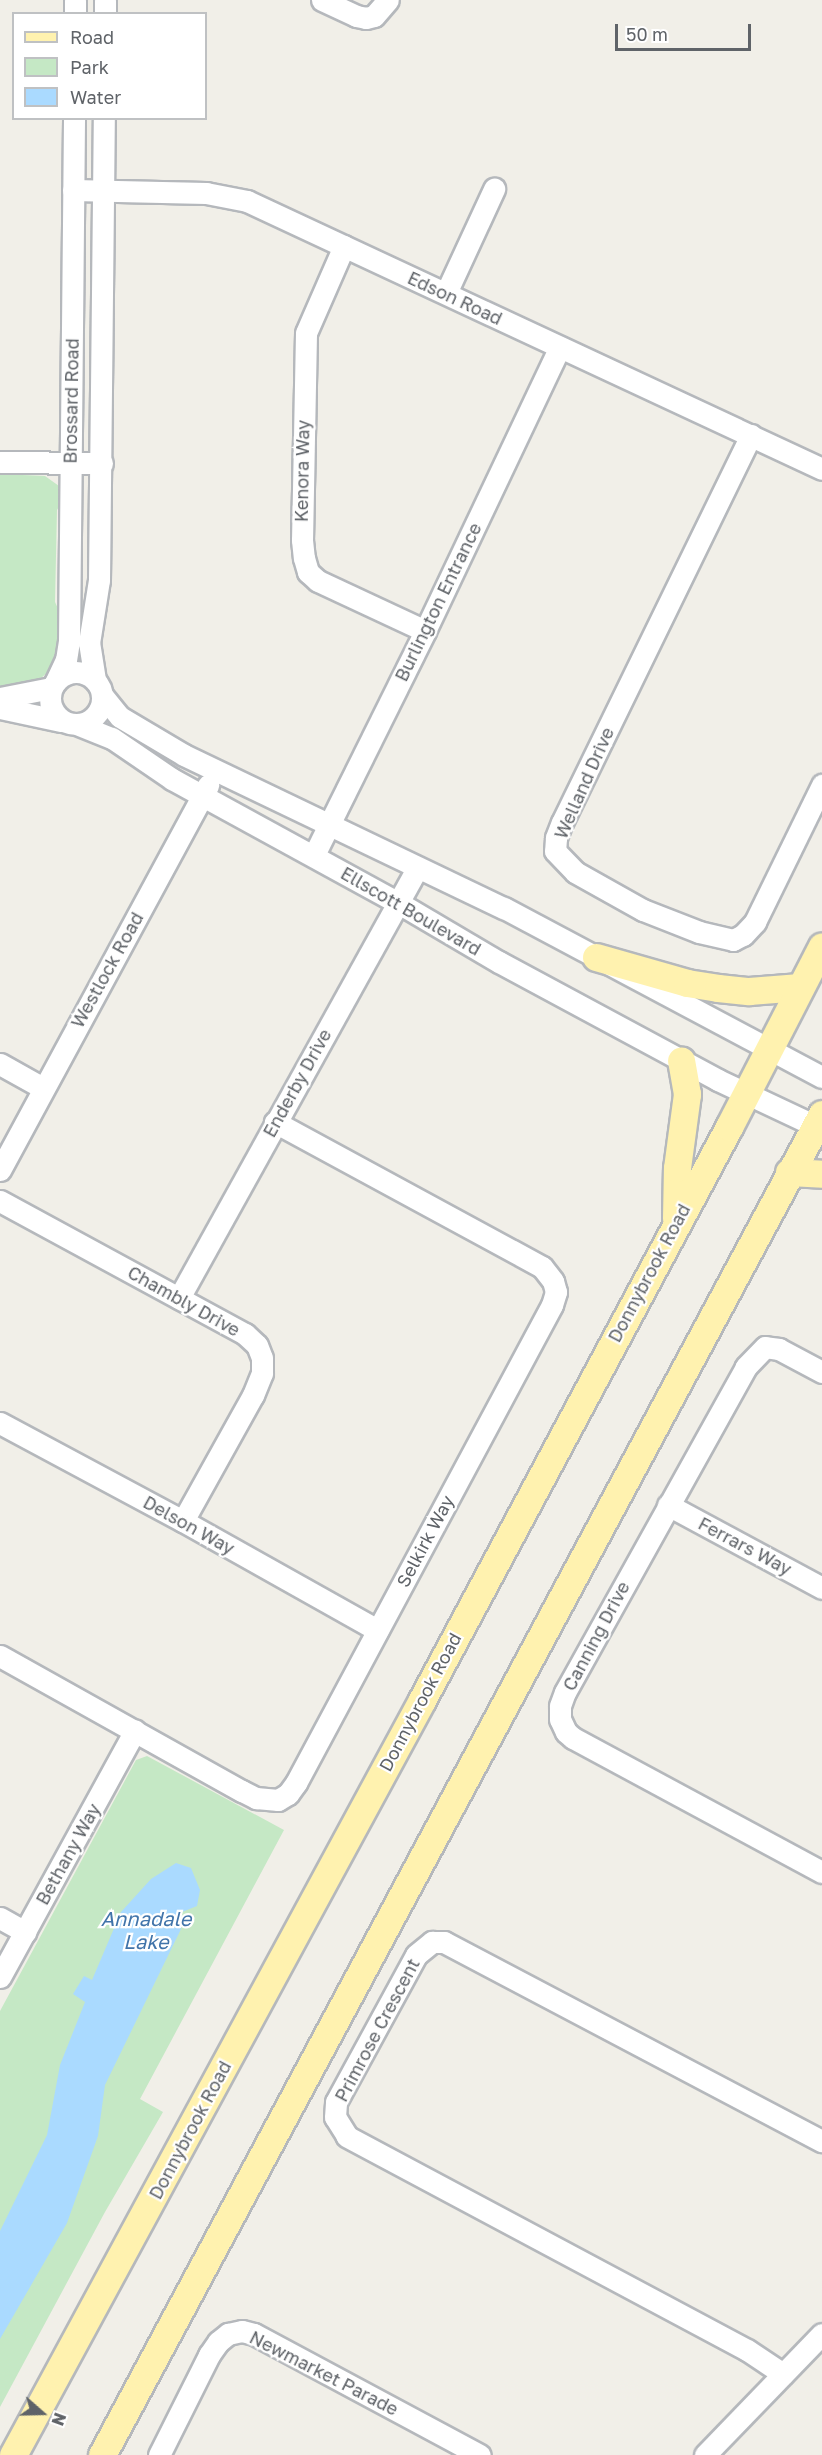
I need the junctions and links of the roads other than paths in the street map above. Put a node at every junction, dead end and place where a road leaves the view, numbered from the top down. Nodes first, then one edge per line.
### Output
1 (322, 0) edge
2 (388, 0) edge
3 (74, 120) edge
4 (104, 120) edge
5 (103, 189) junction
6 (494, 189) dead end
7 (73, 190) junction
8 (344, 246) junction
9 (446, 293) junction
10 (560, 347) junction
11 (751, 435) junction
12 (0, 462) edge
13 (70, 463) junction
14 (102, 463) junction
15 (822, 469) edge
16 (425, 631) junction
17 (53, 684) junction
18 (98, 687) junction
19 (0, 698) edge
20 (0, 708) edge
21 (70, 723) junction
22 (216, 772) junction
23 (822, 785) edge
24 (202, 796) junction
25 (330, 826) junction
26 (314, 855) junction
27 (417, 868) junction
28 (397, 902) junction
29 (822, 946) edge
30 (596, 957) junction
31 (801, 987) junction
32 (768, 1048) junction
33 (681, 1061) junction
34 (0, 1064) edge
35 (822, 1077) edge
36 (43, 1088) junction
37 (746, 1094) junction
38 (275, 1122) junction
39 (820, 1123) edge
40 (0, 1170) edge
41 (789, 1172) junction
42 (822, 1174) edge
43 (0, 1201) edge
44 (676, 1222) junction
45 (179, 1298) junction
46 (822, 1372) edge
47 (0, 1423) edge
48 (668, 1505) junction
49 (183, 1521) junction
50 (822, 1588) edge
51 (377, 1630) junction
52 (0, 1656) edge
53 (135, 1730) junction
54 (822, 1872) edge
55 (0, 1918) edge
56 (25, 1932) junction
57 (0, 1977) edge
58 (819, 2133) edge
59 (822, 2334) edge
60 (783, 2374) junction
61 (13, 2455) edge
62 (102, 2455) edge
63 (159, 2455) edge
64 (480, 2455) edge
65 (705, 2455) edge

1 - 2 street
3 - 7 street, Brossard Road
4 - 5 street, Brossard Road
5 - 7 street, Edson Road
5 - 8 street, Edson Road
5 - 14 street, Brossard Road
6 - 9 street
7 - 13 street, Brossard Road
8 - 9 street, Edson Road
8 - 16 street, Kenora Way
9 - 10 street, Edson Road
10 - 11 street, Edson Road
10 - 16 street, Burlington Entrance
11 - 15 street, Edson Road
11 - 23 street, Welland Drive
12 - 13 street
13 - 14 street
13 - 17 street, Brossard Road
14 - 18 street, Brossard Road
16 - 25 street, Burlington Entrance
17 - 18 street
17 - 19 street
17 - 21 street
18 - 21 street
18 - 22 street, Ellscott Boulevard
20 - 21 street, Ellscott Boulevard
21 - 24 street, Ellscott Boulevard
22 - 24 street, Westlock Road
22 - 25 street, Ellscott Boulevard
24 - 26 street, Ellscott Boulevard
24 - 36 street, Westlock Road
25 - 26 street, Burlington Entrance
25 - 27 street, Ellscott Boulevard
26 - 28 street, Ellscott Boulevard
27 - 28 street, Enderby Drive
27 - 30 street, Ellscott Boulevard
28 - 33 street, Ellscott Boulevard
28 - 38 street, Enderby Drive
29 - 31 main road, Donnybrook Road
30 - 31 main road
30 - 32 street, Ellscott Boulevard
31 - 32 main road, Donnybrook Road
32 - 35 street, Ellscott Boulevard
32 - 37 main road, Donnybrook Road
33 - 37 street, Ellscott Boulevard
33 - 44 main road
34 - 36 street
36 - 40 street, Westlock Road
37 - 39 street, Ellscott Boulevard
37 - 44 main road, Donnybrook Road
38 - 45 street, Enderby Drive
38 - 51 street, Selkirk Way
39 - 41 main road
41 - 42 main road
41 - 62 main road
43 - 45 street, Chambly Drive
44 - 61 main road, Donnybrook Road
45 - 49 street, Chambly Drive
46 - 48 street, Canning Drive
47 - 49 street, Delson Way
48 - 50 street, Ferrars Way
48 - 54 street, Canning Drive
49 - 51 street, Delson Way
51 - 53 street, Selkirk Way
52 - 53 street, Selkirk Way
53 - 56 street, Bethany Way
55 - 56 street
56 - 57 street, Bethany Way
58 - 60 street, Primrose Crescent
59 - 60 street
60 - 65 street
63 - 64 street, Newmarket Parade

